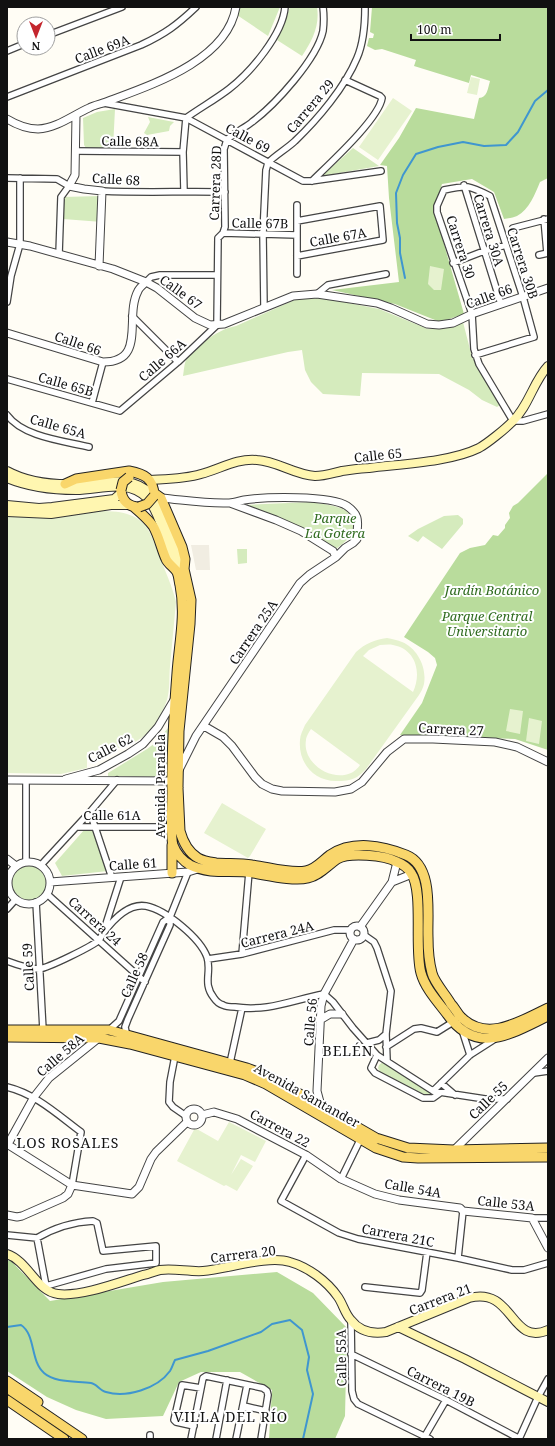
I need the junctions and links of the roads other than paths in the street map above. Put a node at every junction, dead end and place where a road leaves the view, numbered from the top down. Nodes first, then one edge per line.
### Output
1 (122, 7) edge
2 (196, 7) edge
3 (236, 7) edge
4 (285, 7) edge
5 (323, 7) edge
6 (365, 7) edge
7 (56, 32) edge
8 (345, 80) junction
9 (7, 97) edge
10 (104, 103) junction
11 (76, 115) junction
12 (186, 118) junction
13 (7, 119) edge
14 (227, 140) junction
15 (76, 151) junction
16 (184, 152) junction
17 (269, 162) junction
18 (381, 171) dead end
19 (7, 178) edge
20 (20, 178) junction
21 (312, 181) junction
22 (69, 186) junction
23 (464, 186) junction
24 (102, 191) junction
25 (184, 191) junction
26 (225, 192) junction
27 (297, 205) dead end
28 (546, 219) edge
29 (297, 221) junction
30 (513, 228) dead end
31 (223, 233) junction
32 (263, 234) junction
33 (297, 235) junction
34 (7, 242) edge
35 (20, 244) junction
36 (506, 245) junction
37 (484, 251) junction
38 (547, 253) edge
39 (59, 254) junction
40 (539, 255) dead end
41 (297, 256) junction
42 (453, 262) junction
43 (99, 266) junction
44 (297, 274) dead end
45 (386, 274) dead end
46 (217, 275) junction
47 (146, 282) junction
48 (8, 288) edge
49 (548, 288) edge
50 (317, 294) junction
51 (523, 297) junction
52 (7, 302) edge
53 (501, 304) junction
54 (264, 307) junction
55 (472, 314) junction
56 (132, 316) junction
57 (217, 325) junction
58 (7, 333) edge
59 (475, 355) junction
60 (103, 362) junction
61 (178, 362) junction
62 (548, 366) edge
63 (7, 379) edge
64 (92, 403) junction
65 (120, 411) joint
66 (548, 414) edge
67 (7, 415) edge
68 (513, 422) junction
69 (89, 447) dead end
70 (7, 471) edge
71 (139, 474) junction
72 (7, 478) edge
73 (65, 484) junction
74 (155, 491) junction
75 (121, 492) junction
76 (177, 500) junction
77 (230, 503) junction
78 (7, 505) edge
79 (134, 506) junction
80 (167, 510) junction
81 (7, 512) edge
82 (336, 557) junction
83 (180, 571) junction
84 (175, 698) junction
85 (204, 726) junction
86 (548, 762) edge
87 (99, 770) junction
88 (178, 771) junction
89 (7, 780) edge
90 (26, 780) junction
91 (117, 780) junction
92 (57, 781) junction
93 (95, 781) junction
94 (175, 781) junction
95 (90, 812) junction
96 (94, 826) junction
97 (77, 827) junction
98 (172, 827) junction
99 (172, 844) junction
100 (7, 859) edge
101 (26, 862) junction
102 (397, 862) junction
103 (215, 863) junction
104 (41, 865) junction
105 (16, 866) junction
106 (200, 868) junction
107 (188, 872) junction
108 (249, 872) junction
109 (172, 873) junction
110 (412, 874) junction
111 (121, 877) junction
112 (112, 878) junction
113 (8, 882) edge
114 (50, 882) junction
115 (392, 882) junction
116 (47, 894) junction
117 (16, 899) junction
118 (36, 902) junction
119 (7, 910) edge
120 (110, 910) junction
121 (119, 916) junction
122 (170, 917) junction
123 (360, 927) junction
124 (352, 930) junction
125 (103, 932) junction
126 (364, 935) junction
127 (354, 939) junction
128 (99, 940) junction
129 (242, 954) junction
130 (208, 959) junction
131 (7, 961) edge
132 (39, 969) junction
133 (140, 977) junction
134 (145, 982) junction
135 (324, 994) junction
136 (242, 1008) junction
137 (548, 1008) edge
138 (342, 1014) junction
139 (548, 1016) edge
140 (320, 1020) junction
141 (453, 1022) junction
142 (508, 1027) junction
143 (7, 1030) edge
144 (42, 1030) junction
145 (109, 1030) junction
146 (462, 1030) junction
147 (126, 1034) junction
148 (386, 1034) junction
149 (7, 1038) edge
150 (99, 1038) junction
151 (496, 1038) junction
152 (367, 1043) junction
153 (130, 1044) junction
154 (386, 1047) junction
155 (377, 1054) junction
156 (470, 1055) junction
157 (175, 1056) junction
158 (548, 1058) edge
159 (387, 1060) junction
160 (230, 1063) junction
161 (548, 1070) edge
162 (534, 1073) junction
163 (442, 1084) junction
164 (7, 1087) edge
165 (317, 1091) junction
166 (433, 1091) junction
167 (440, 1093) junction
168 (455, 1095) junction
169 (34, 1097) junction
170 (507, 1099) junction
171 (312, 1100) junction
172 (299, 1104) junction
173 (322, 1106) junction
174 (202, 1115) junction
175 (187, 1119) junction
176 (362, 1135) junction
177 (8, 1144) edge
178 (548, 1148) edge
179 (454, 1150) junction
180 (306, 1155) junction
181 (548, 1157) edge
182 (444, 1158) junction
183 (341, 1179) junction
184 (72, 1185) junction
185 (461, 1209) junction
186 (7, 1215) edge
187 (532, 1218) junction
188 (548, 1218) edge
189 (7, 1236) edge
190 (37, 1238) junction
191 (548, 1248) edge
192 (427, 1252) junction
193 (7, 1254) edge
194 (458, 1258) junction
195 (548, 1263) edge
196 (365, 1287) dead end
197 (351, 1320) junction
198 (398, 1328) junction
199 (548, 1330) edge
200 (351, 1354) junction
201 (548, 1379) edge
202 (227, 1380) junction
203 (7, 1381) edge
204 (248, 1385) junction
205 (7, 1388) edge
206 (201, 1388) junction
207 (538, 1397) junction
208 (7, 1400) edge
209 (446, 1400) junction
210 (548, 1402) edge
211 (244, 1406) junction
212 (11, 1410) edge
213 (266, 1411) junction
214 (60, 1424) junction
215 (194, 1426) junction
216 (54, 1432) junction
217 (428, 1438) edge
218 (64, 1439) edge
219 (82, 1439) edge
220 (192, 1439) edge
221 (216, 1439) edge
222 (236, 1439) edge
223 (261, 1439) edge
224 (519, 1439) edge

1 - 7 street
2 - 9 street, Calle 69A
3 - 10 street
4 - 12 street
5 - 14 street, Carrera 28D
6 - 8 street, Carrera 29
8 - 17 street, Carrera 29
8 - 21 street
10 - 11 street
10 - 12 street, Calle 69
11 - 13 street
11 - 15 street
12 - 14 street, Calle 69
12 - 16 street
14 - 17 street, Calle 69
14 - 26 street, Carrera 28D
15 - 16 street, Calle 68A
15 - 22 street
16 - 25 street
17 - 21 street, Calle 69
17 - 32 street
18 - 21 street, Calle 69
19 - 20 street, Calle 68
20 - 22 street, Calle 68
20 - 35 street
22 - 24 street, Calle 68
22 - 39 street
23 - 36 street, Carrera 30B
23 - 37 street, Carrera 30A
23 - 42 street, Carrera 30
24 - 25 street, Calle 68
24 - 43 street
25 - 26 street, Calle 68
26 - 31 street, Carrera 28D
27 - 29 street
28 - 30 street
28 - 38 street
29 - 33 street
29 - 41 street, Calle 67A
31 - 32 street, Calle 67B
31 - 46 street, Carrera 28D
32 - 33 street, Calle 67B
32 - 54 street
33 - 41 street
34 - 35 street, Calle 67
35 - 39 street, Calle 67
35 - 48 street
36 - 37 street
36 - 51 street, Carrera 30B
37 - 42 street
37 - 53 street, Carrera 30A
38 - 40 street
39 - 43 street, Calle 67
41 - 44 street
42 - 55 street, Carrera 30
43 - 47 street, Calle 67
45 - 50 street
46 - 47 street
46 - 57 street, Carrera 28D
47 - 56 street
47 - 57 street, Calle 67
48 - 52 street
49 - 51 street, Calle 66
50 - 54 street
50 - 55 street, Calle 66
51 - 53 street, Calle 66
51 - 59 street, Carrera 30B
53 - 55 street, Calle 66
54 - 57 street
55 - 59 street, Carrera 30
56 - 60 street
56 - 61 street
57 - 61 street, Calle 66A
58 - 60 street, Calle 66
59 - 68 street, Carrera 30
60 - 64 street, Calle 66
61 - 65 street, Calle 66A
62 - 68 main road, Calle 65
63 - 64 street, Calle 65B
64 - 65 street, Calle 65B
66 - 68 street
67 - 69 street, Calle 65A
68 - 74 main road, Calle 65
70 - 73 main road, Avenida Paralela
71 - 73 main road
71 - 74 main road
71 - 75 main road, bridge
72 - 83 main road, Avenida Paralela
73 - 83 main road, Avenida Paralela
74 - 76 street
74 - 79 main road, bridge
74 - 80 main road
75 - 78 main road
75 - 79 main road
76 - 77 street
76 - 80 street
77 - 82 street
77 - 82 street, Carrera 25A
79 - 81 main road
79 - 83 main road
80 - 83 main road
82 - 85 street, Carrera 25A
83 - 84 main road, Avenida Paralela
83 - 88 main road, Avenida Paralela
84 - 87 street, Calle 62
84 - 94 main road, Avenida Paralela
85 - 86 street, Carrera 27
85 - 88 street, Carrera 25A
87 - 92 street, Calle 62
87 - 93 street
88 - 94 main road, Avenida Paralela
89 - 90 street, Calle 62
90 - 92 street, Calle 62
90 - 101 street
91 - 93 street, Calle 62
91 - 94 street, Calle 62
91 - 95 street
92 - 93 street, Calle 62
94 - 98 main road, Avenida Paralela
94 - 103 main road, Avenida Paralela
95 - 96 street
95 - 97 street
96 - 97 street, Calle 61A
96 - 98 street, Calle 61A
96 - 112 street
97 - 104 street
98 - 99 main road, Avenida Paralela
99 - 106 main road, Avenida Paralela
99 - 109 main road
100 - 105 street
101 - 104 street
101 - 105 street
102 - 108 main road, Avenida Paralela
102 - 110 main road, Avenida Paralela
102 - 115 street
103 - 106 street, Calle 61
103 - 142 main road, Avenida Paralela
104 - 114 street
105 - 113 street
106 - 107 street, Calle 61
106 - 108 main road, Avenida Paralela
107 - 109 street, Calle 61
107 - 122 street, Calle 58
108 - 129 street
109 - 111 street, Calle 61
110 - 115 street
110 - 141 main road
111 - 112 street, Calle 61
111 - 120 street
112 - 114 street, Calle 61
113 - 117 street
114 - 116 street
115 - 123 street
116 - 118 street
116 - 128 street, Carrera 24
117 - 118 street
117 - 119 street
118 - 132 street, Calle 59
120 - 121 street
120 - 125 street
121 - 122 street
121 - 125 street
122 - 130 street
122 - 133 street, Calle 58
122 - 134 street, Calle 58
123 - 124 street
123 - 126 street
124 - 127 street
124 - 129 street, Carrera 24A
125 - 128 street
126 - 127 street
126 - 148 street
127 - 135 street, Calle 56
128 - 132 street
128 - 133 street, Carrera 24
129 - 130 street, Carrera 24A
130 - 136 street
131 - 132 street
132 - 144 street, Calle 59
133 - 134 street, Carrera 24
133 - 145 street, Calle 58
134 - 147 street, Calle 58
135 - 136 street
135 - 138 street
135 - 140 street, Calle 56
136 - 160 street
137 - 142 main road, Avenida Paralela
138 - 140 street
138 - 152 street
139 - 151 main road
140 - 165 street, Calle 56
141 - 146 main road
141 - 154 street
142 - 151 street
143 - 144 main road, Avenida Santander
144 - 145 main road, Avenida Santander
145 - 147 main road, Avenida Santander
145 - 150 street, Calle 58A
146 - 151 main road
146 - 156 street
147 - 153 street
147 - 160 main road, Avenida Santander
148 - 152 street
148 - 154 street
149 - 150 main road, Avenida Santander
150 - 153 main road, Avenida Santander
150 - 169 street, Calle 58A
151 - 156 street
152 - 155 street
153 - 157 main road, Avenida Santander
154 - 159 street
155 - 159 street
155 - 167 street
156 - 163 street
157 - 172 main road, Avenida Santander
157 - 175 street
158 - 162 street, Calle 55
159 - 166 street
160 - 171 main road, Avenida Santander
161 - 162 street
162 - 170 street, Calle 55
163 - 166 street
163 - 168 street
164 - 169 street
165 - 171 street, Calle 56
165 - 173 street, Calle 56
166 - 167 street
167 - 168 street
168 - 170 street
169 - 177 street, Calle 58A
169 - 184 street
170 - 179 street, Calle 55
171 - 172 street
171 - 173 main road, Avenida Santander
172 - 176 main road, Avenida Santander
173 - 176 main road, Avenida Santander
174 - 175 street
174 - 175 street
174 - 180 street, Carrera 22
175 - 184 street
176 - 179 main road, Avenida Santander
176 - 182 main road, Avenida Santander
176 - 183 street
177 - 184 street
178 - 179 main road, Avenida Santander
179 - 182 street, Calle 55
180 - 183 street, Carrera 22
180 - 192 street, Carrera 21C
181 - 182 main road, Avenida Santander
183 - 185 street, Calle 54A
184 - 186 street
185 - 187 street, Calle 53A
185 - 194 street
187 - 188 street, Calle 53A
187 - 191 street
189 - 190 street
190 - 190 street
192 - 194 street, Carrera 21C
192 - 196 street
193 - 197 main road, Carrera 20
194 - 195 street, Carrera 21C
197 - 198 main road, Carrera 20
197 - 200 street, Calle 55A
198 - 199 main road, Carrera 21
198 - 207 main road
200 - 209 street, Carrera 19B
200 - 217 street, Calle 55A
201 - 207 street
202 - 204 street
202 - 206 street
202 - 221 street
203 - 214 main road
204 - 211 street
204 - 213 street
205 - 214 main road
206 - 215 street
206 - 215 street
207 - 210 main road
207 - 224 street
208 - 216 main road
209 - 217 street
209 - 224 street, Carrera 19B
211 - 213 street
211 - 222 street
212 - 216 main road
213 - 223 street
214 - 219 main road
215 - 220 street
216 - 218 main road

